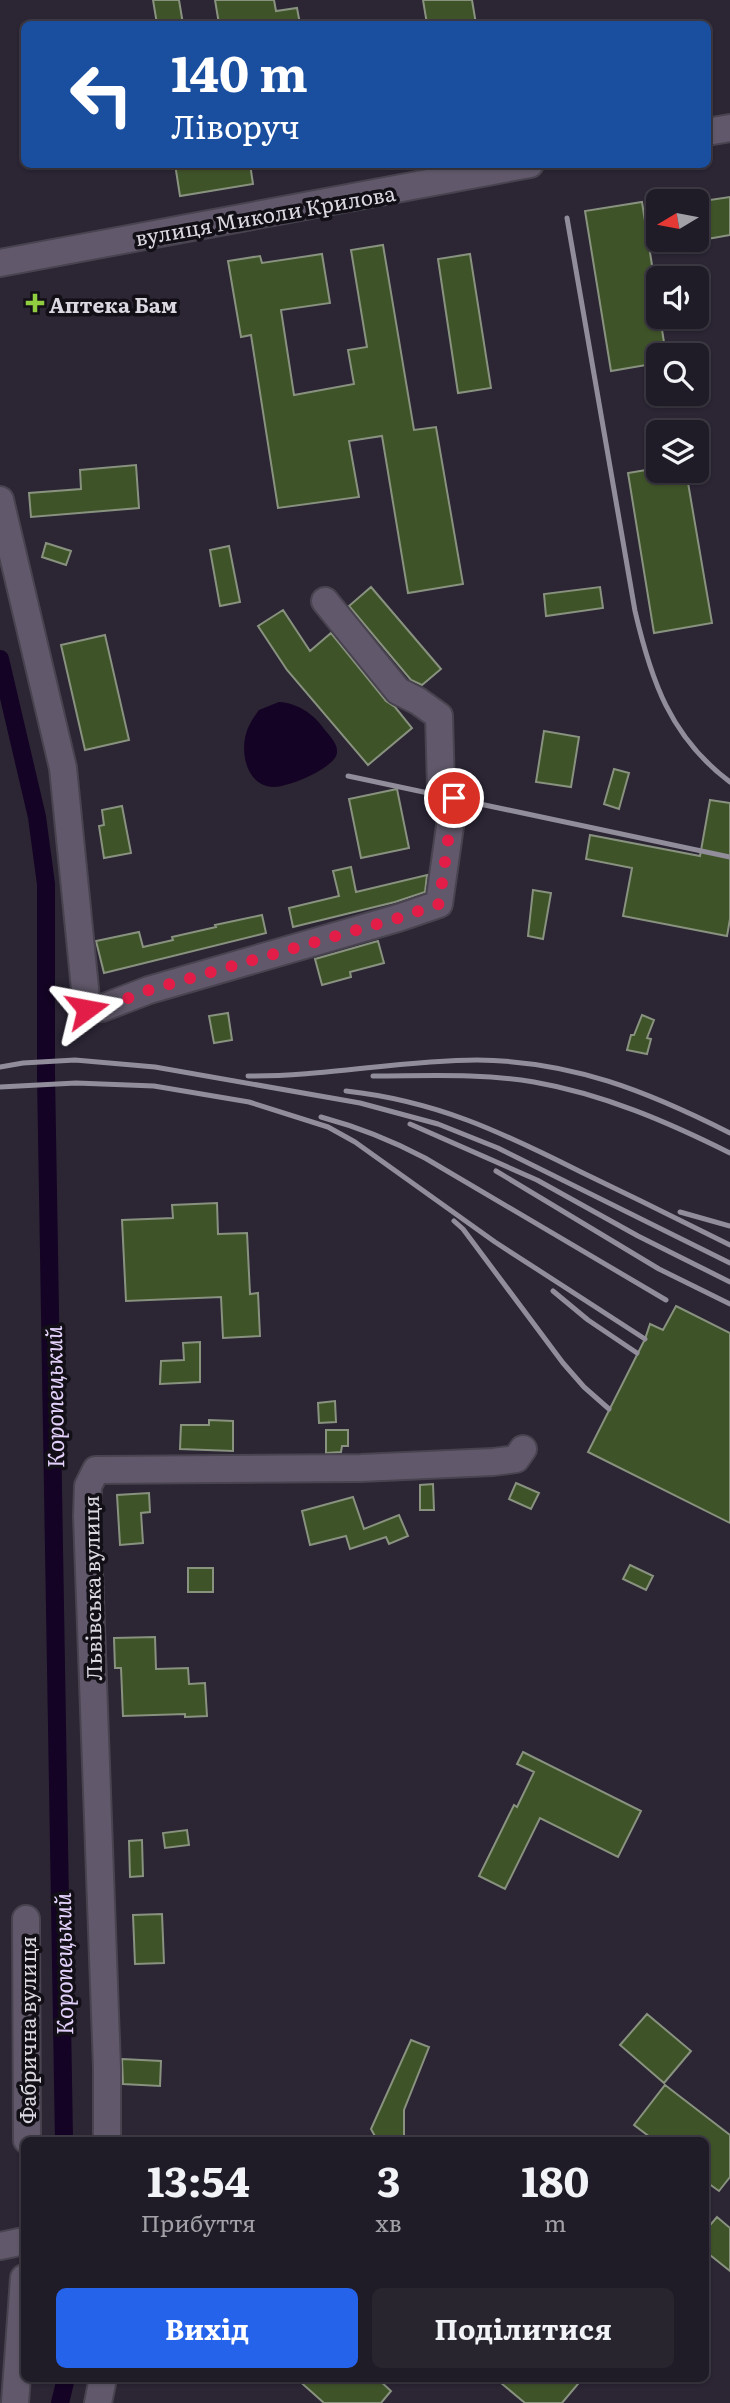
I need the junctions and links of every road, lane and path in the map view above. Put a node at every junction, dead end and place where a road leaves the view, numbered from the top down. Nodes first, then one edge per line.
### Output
1 (730, 128) edge
2 (711, 131) edge
3 (508, 168) edge
4 (0, 262) edge
5 (0, 500) edge
6 (325, 601) dead end
7 (523, 1449) dead end
8 (26, 1919) dead end
9 (27, 2137) edge
10 (107, 2137) edge
11 (21, 2242) edge
12 (0, 2246) edge
13 (21, 2320) edge
14 (102, 2382) edge
15 (15, 2403) edge
16 (99, 2403) edge

1 - 2 street
3 - 4 street, вулиця Миколи Крилова
5 - 6 street
7 - 10 street, Львівська вулиця
8 - 9 street, Фабрична вулиця
11 - 12 street
13 - 15 street
14 - 16 street

